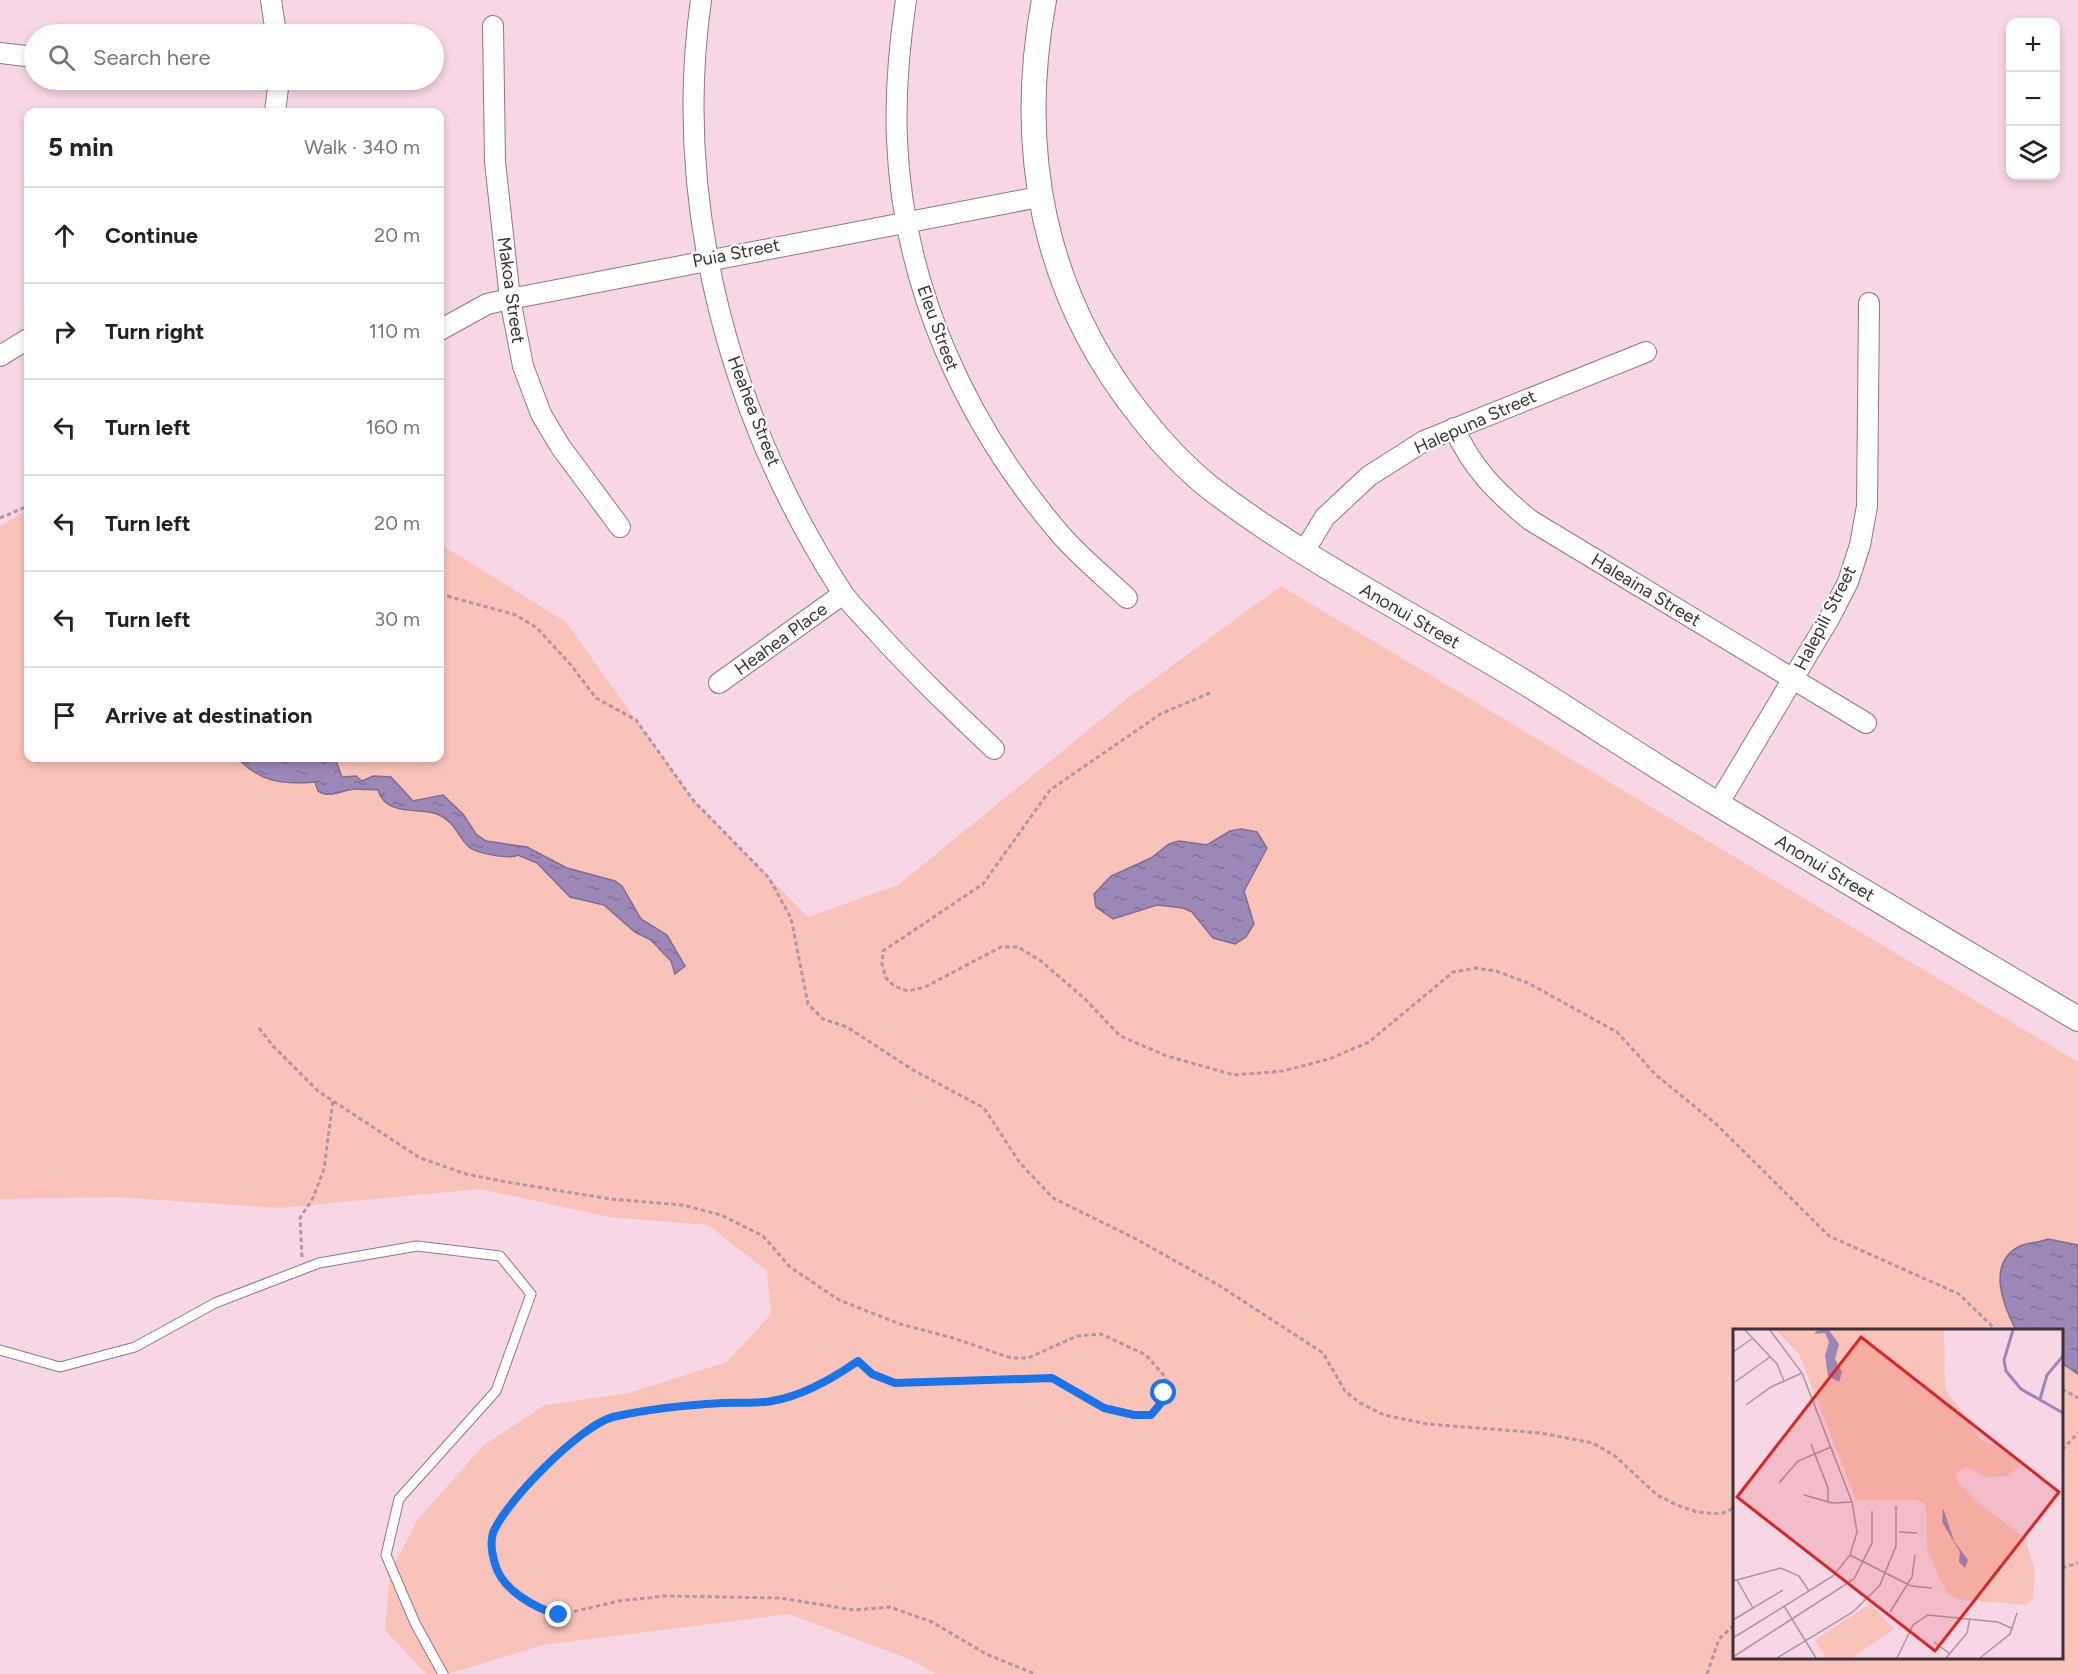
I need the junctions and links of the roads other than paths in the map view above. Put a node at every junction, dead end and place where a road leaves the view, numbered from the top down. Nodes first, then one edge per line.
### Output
1 (271, 0) edge
2 (701, 0) edge
3 (906, 0) edge
4 (1044, 0) edge
5 (275, 24) edge
6 (493, 26) dead end
7 (0, 53) edge
8 (24, 56) edge
9 (278, 90) edge
10 (276, 108) edge
11 (1039, 197) junction
12 (905, 222) junction
13 (706, 259) junction
14 (510, 299) junction
15 (1869, 303) dead end
16 (444, 328) edge
17 (24, 341) edge
18 (1646, 352) dead end
19 (0, 356) edge
20 (1454, 428) junction
21 (620, 527) dead end
22 (1304, 553) junction
23 (843, 594) junction
24 (1127, 598) dead end
25 (1794, 678) junction
26 (719, 684) dead end
27 (1866, 723) dead end
28 (993, 749) dead end
29 (1718, 804) junction
30 (2078, 1019) edge
31 (0, 1350) edge
32 (443, 1674) edge

1 - 5 street
2 - 13 street, Heahea Street
3 - 12 street, Eleu Street
4 - 11 street, Anonui Street
6 - 14 street, Makoa Street
7 - 8 street
9 - 10 street
11 - 12 street, Puia Street
11 - 22 street, Anonui Street
12 - 13 street, Puia Street
12 - 24 street, Eleu Street
13 - 14 street, Puia Street
13 - 23 street, Heahea Street
14 - 16 street, Puia Street
14 - 21 street, Makoa Street
15 - 25 street, Halepili Street
17 - 19 street
18 - 20 street, Halepuna Street
20 - 22 street, Halepuna Street
20 - 25 street, Haleaina Street
22 - 29 street, Anonui Street
23 - 26 street, Heahea Place
23 - 28 street, Heahea Street
25 - 27 street, Haleaina Street
25 - 29 street, Halepili Street
29 - 30 street, Anonui Street
31 - 32 lane

